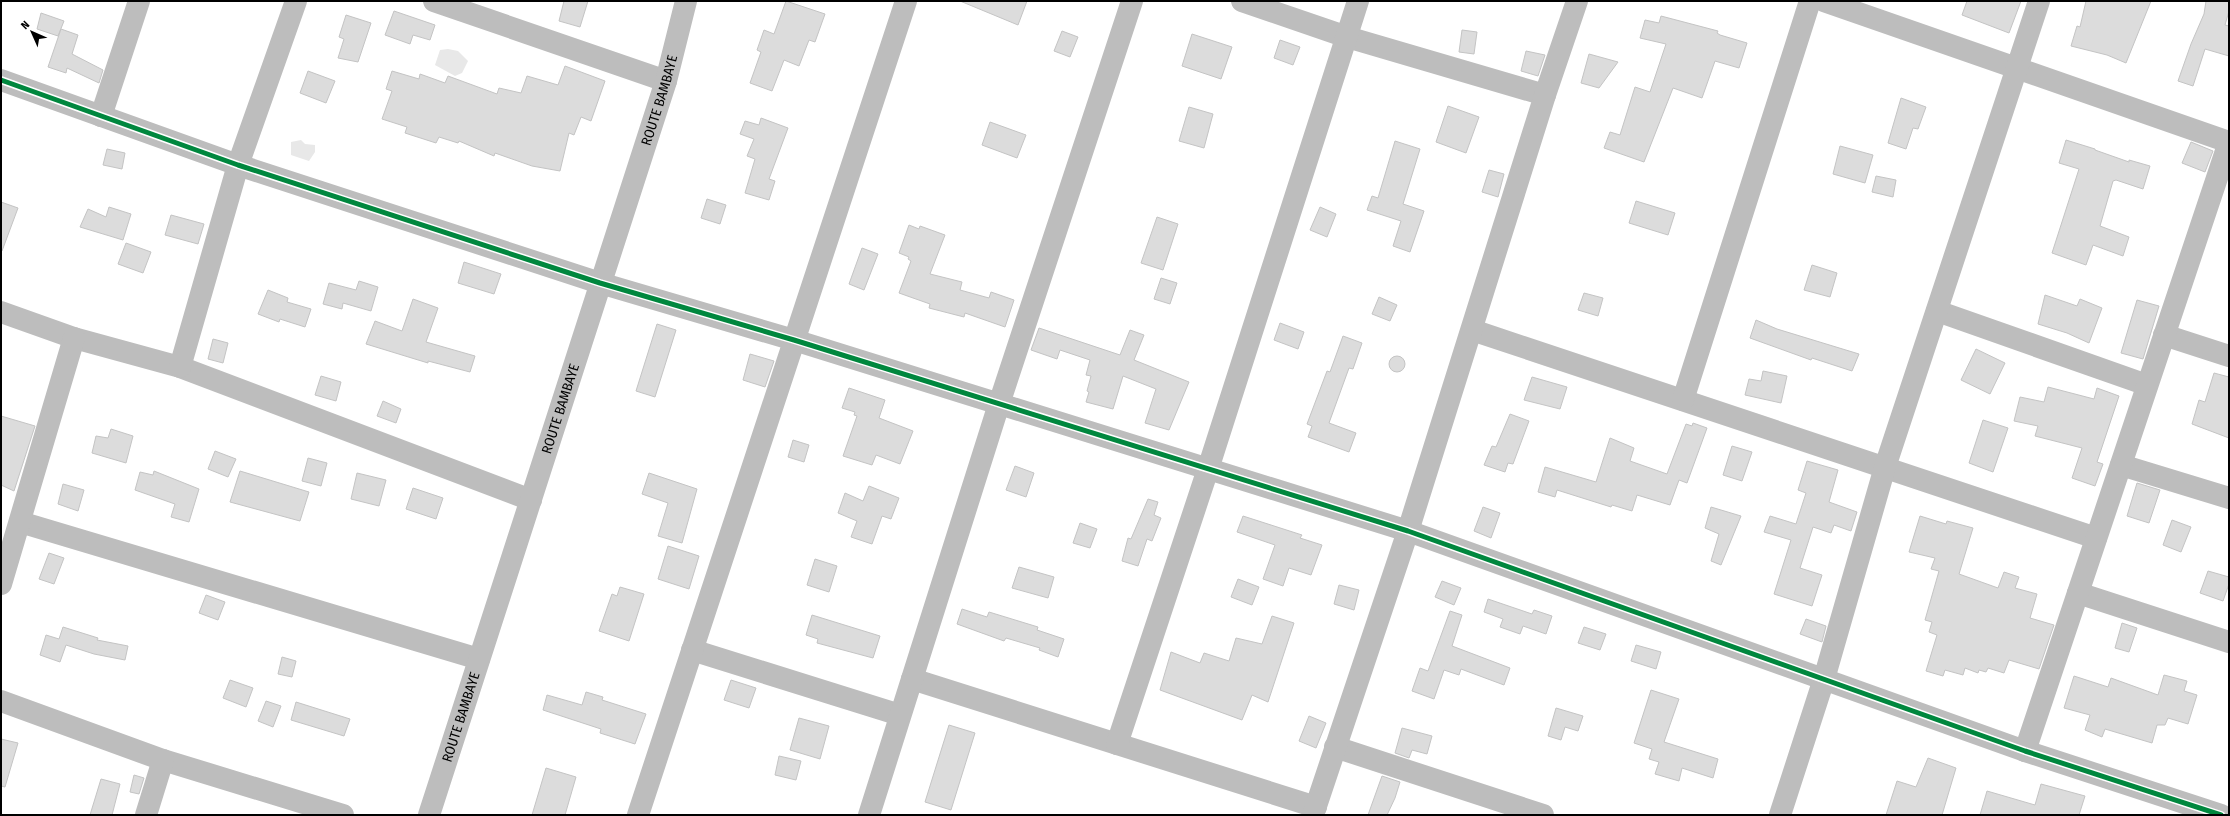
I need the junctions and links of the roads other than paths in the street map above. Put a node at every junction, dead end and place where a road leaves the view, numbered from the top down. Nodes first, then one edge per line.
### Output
1 (139, 1) edge
2 (296, 1) edge
3 (434, 1) edge
4 (686, 1) edge
5 (906, 1) edge
6 (1132, 1) edge
7 (1242, 1) edge
8 (1358, 1) edge
9 (1578, 1) edge
10 (1810, 1) edge
11 (1824, 1) edge
12 (2039, 1) edge
13 (1347, 37) junction
14 (2017, 69) junction
15 (1, 80) edge
16 (666, 81) junction
17 (1545, 95) junction
18 (101, 116) junction
19 (2229, 142) edge
20 (238, 165) junction
21 (600, 283) junction
22 (1937, 310) junction
23 (1, 312) edge
24 (1472, 330) junction
25 (2164, 335) junction
26 (74, 338) junction
27 (794, 340) junction
28 (2229, 356) edge
29 (180, 367) junction
30 (2147, 386) junction
31 (1682, 400) junction
32 (999, 404) junction
33 (2121, 464) junction
34 (1885, 467) junction
35 (1208, 469) junction
36 (2229, 498) edge
37 (531, 500) junction
38 (20, 522) junction
39 (1408, 531) junction
40 (2096, 538) junction
41 (7, 545) edge
42 (1, 584) edge
43 (2078, 593) junction
44 (2229, 642) edge
45 (692, 650) junction
46 (479, 659) junction
47 (912, 679) junction
48 (1824, 679) junction
49 (1, 702) edge
50 (900, 715) junction
51 (1117, 744) junction
52 (1335, 747) junction
53 (2025, 751) junction
54 (163, 760) junction
55 (1315, 811) edge
56 (146, 815) edge
57 (343, 815) edge
58 (429, 815) edge
59 (638, 815) edge
60 (868, 815) edge
61 (1543, 815) edge
62 (1780, 815) edge
63 (2221, 815) edge

1 - 18 street
2 - 20 street
3 - 16 street
4 - 16 street, ROUTE BAMBAYE
5 - 27 street
6 - 32 street
7 - 13 street
8 - 13 street
9 - 17 street
10 - 31 street
11 - 14 street
12 - 14 street
13 - 17 street
13 - 35 street
14 - 19 street
14 - 22 street
15 - 18 street
16 - 21 street, ROUTE BAMBAYE
17 - 24 street
18 - 20 street
19 - 25 street
20 - 21 street
20 - 29 street
21 - 27 street
21 - 37 street, ROUTE BAMBAYE
22 - 30 street
22 - 34 street
23 - 26 street
24 - 31 street
24 - 39 street
25 - 28 street
25 - 30 street
26 - 29 street
26 - 38 street
27 - 32 street
27 - 45 street
29 - 37 street
30 - 33 street
31 - 34 street
32 - 35 street
32 - 47 street
33 - 36 street
33 - 40 street
34 - 40 street
34 - 48 street
35 - 39 street
35 - 51 street
37 - 46 street, ROUTE BAMBAYE
38 - 41 street
38 - 46 street
39 - 48 street
39 - 52 street
40 - 43 street
41 - 42 street
43 - 44 street
43 - 53 street
45 - 50 street
45 - 59 street
46 - 58 street, ROUTE BAMBAYE
47 - 50 street
47 - 51 street
48 - 53 street
48 - 62 street
49 - 54 street
50 - 60 street
51 - 55 street
52 - 55 street
52 - 61 street
53 - 63 street
54 - 56 street
54 - 57 street

